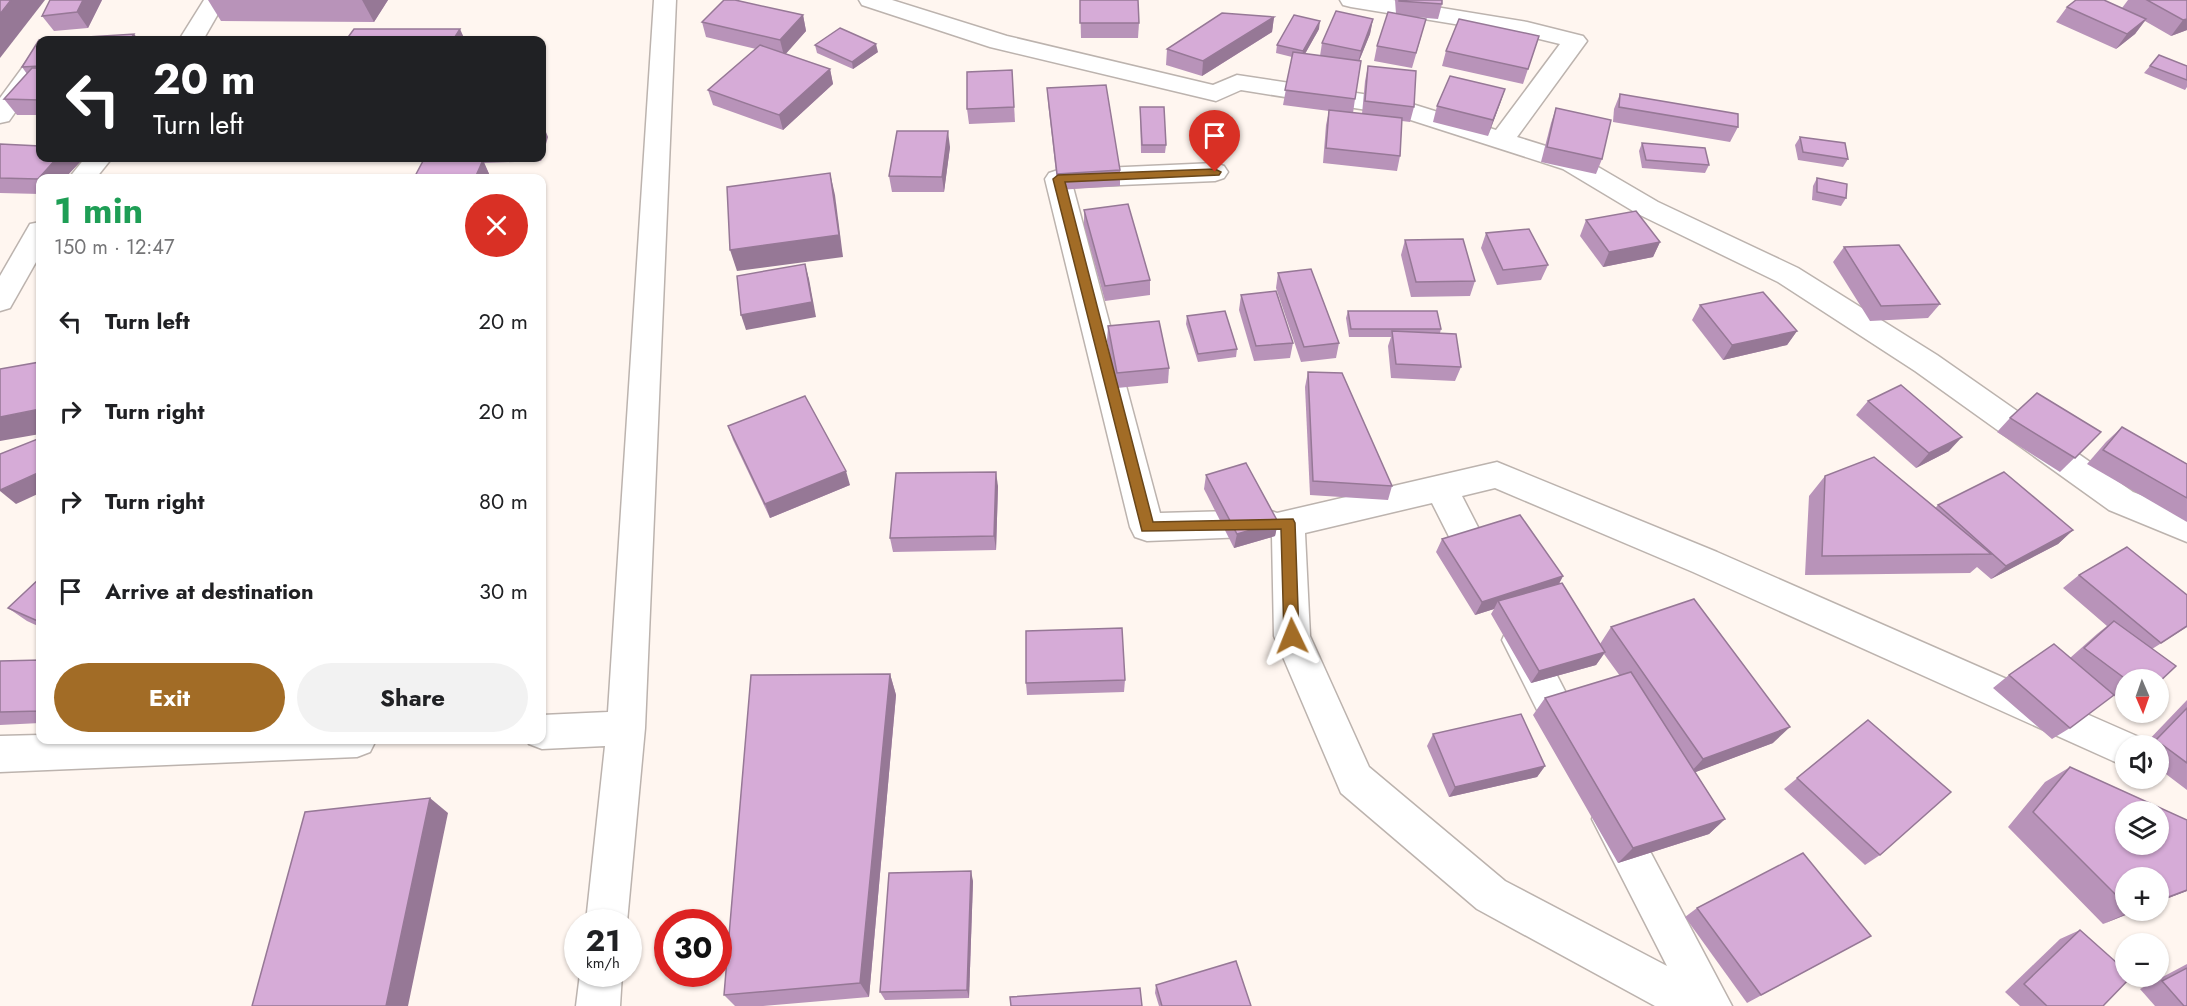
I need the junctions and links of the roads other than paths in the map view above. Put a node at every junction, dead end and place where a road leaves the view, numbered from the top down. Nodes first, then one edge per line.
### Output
1 (215, 0) edge
2 (664, 0) edge
3 (870, 0) edge
4 (1351, 0) edge
5 (192, 36) edge
6 (36, 66) edge
7 (0, 115) edge
8 (1501, 141) junction
9 (96, 162) edge
10 (1215, 172) dead end
11 (85, 174) edge
12 (36, 238) edge
13 (0, 301) edge
14 (1441, 488) junction
15 (1288, 523) junction
16 (2187, 528) edge
17 (626, 728) junction
18 (546, 732) edge
19 (255, 744) edge
20 (2115, 744) edge
21 (0, 754) edge
22 (607, 909) edge
23 (599, 987) edge
24 (597, 1006) edge
25 (1698, 1006) edge
26 (1710, 1006) edge

1 - 5 street
2 - 17 street
3 - 8 street
4 - 8 street
6 - 7 street
8 - 16 street
9 - 11 street
10 - 15 street
12 - 13 street
14 - 15 street
14 - 20 street
14 - 26 street
15 - 25 street
17 - 18 street
17 - 22 street
19 - 21 street
23 - 24 street

